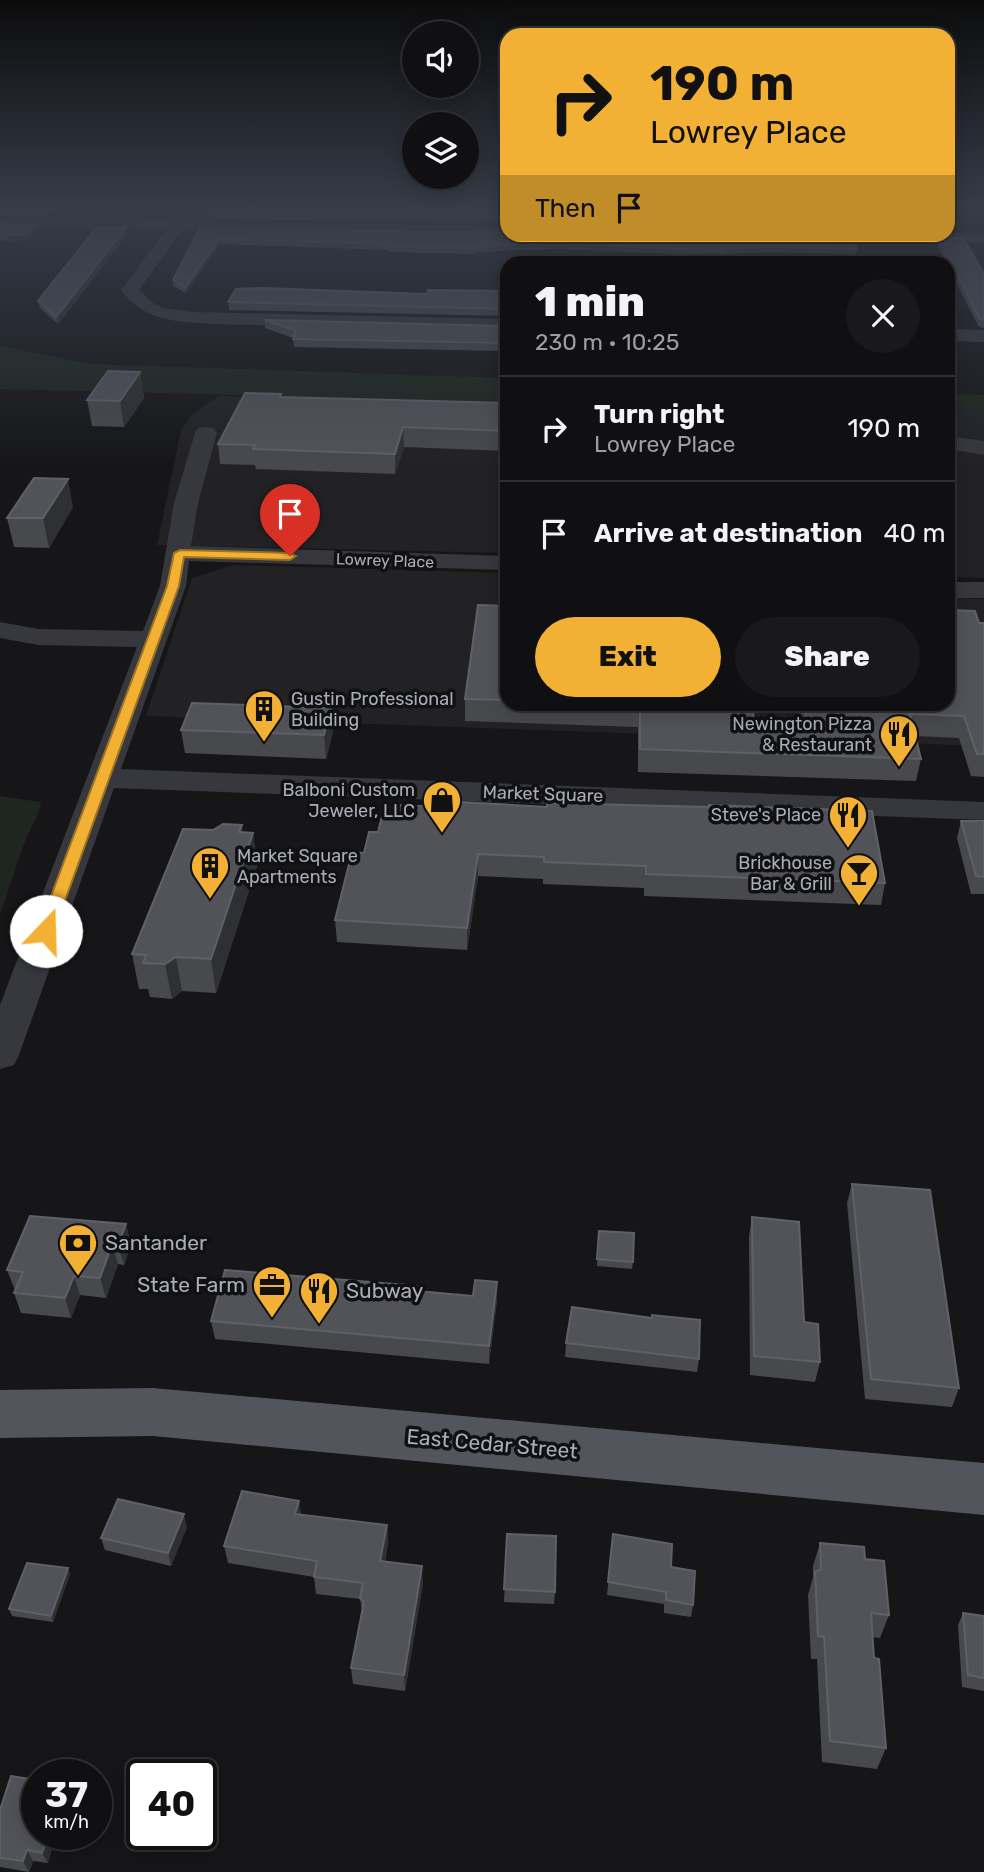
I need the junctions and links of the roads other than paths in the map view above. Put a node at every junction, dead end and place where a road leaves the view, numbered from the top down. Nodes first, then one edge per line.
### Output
1 (132, 293) edge
2 (500, 326) edge
3 (955, 335) edge
4 (984, 336) edge
5 (206, 433) dead end
6 (955, 443) edge
7 (984, 448) edge
8 (180, 553) junction
9 (500, 564) edge
10 (955, 590) edge
11 (984, 590) edge
12 (0, 630) edge
13 (153, 639) junction
14 (103, 778) junction
15 (984, 811) edge
16 (0, 1055) edge
17 (0, 1414) edge
18 (984, 1489) edge

1 - 2 street
3 - 4 street
5 - 8 street
6 - 7 street
8 - 9 street, Lowrey Place
8 - 13 street
10 - 11 street
12 - 13 street
13 - 14 street
14 - 15 street, Market Square
14 - 16 street
17 - 18 main road, East Cedar Street

